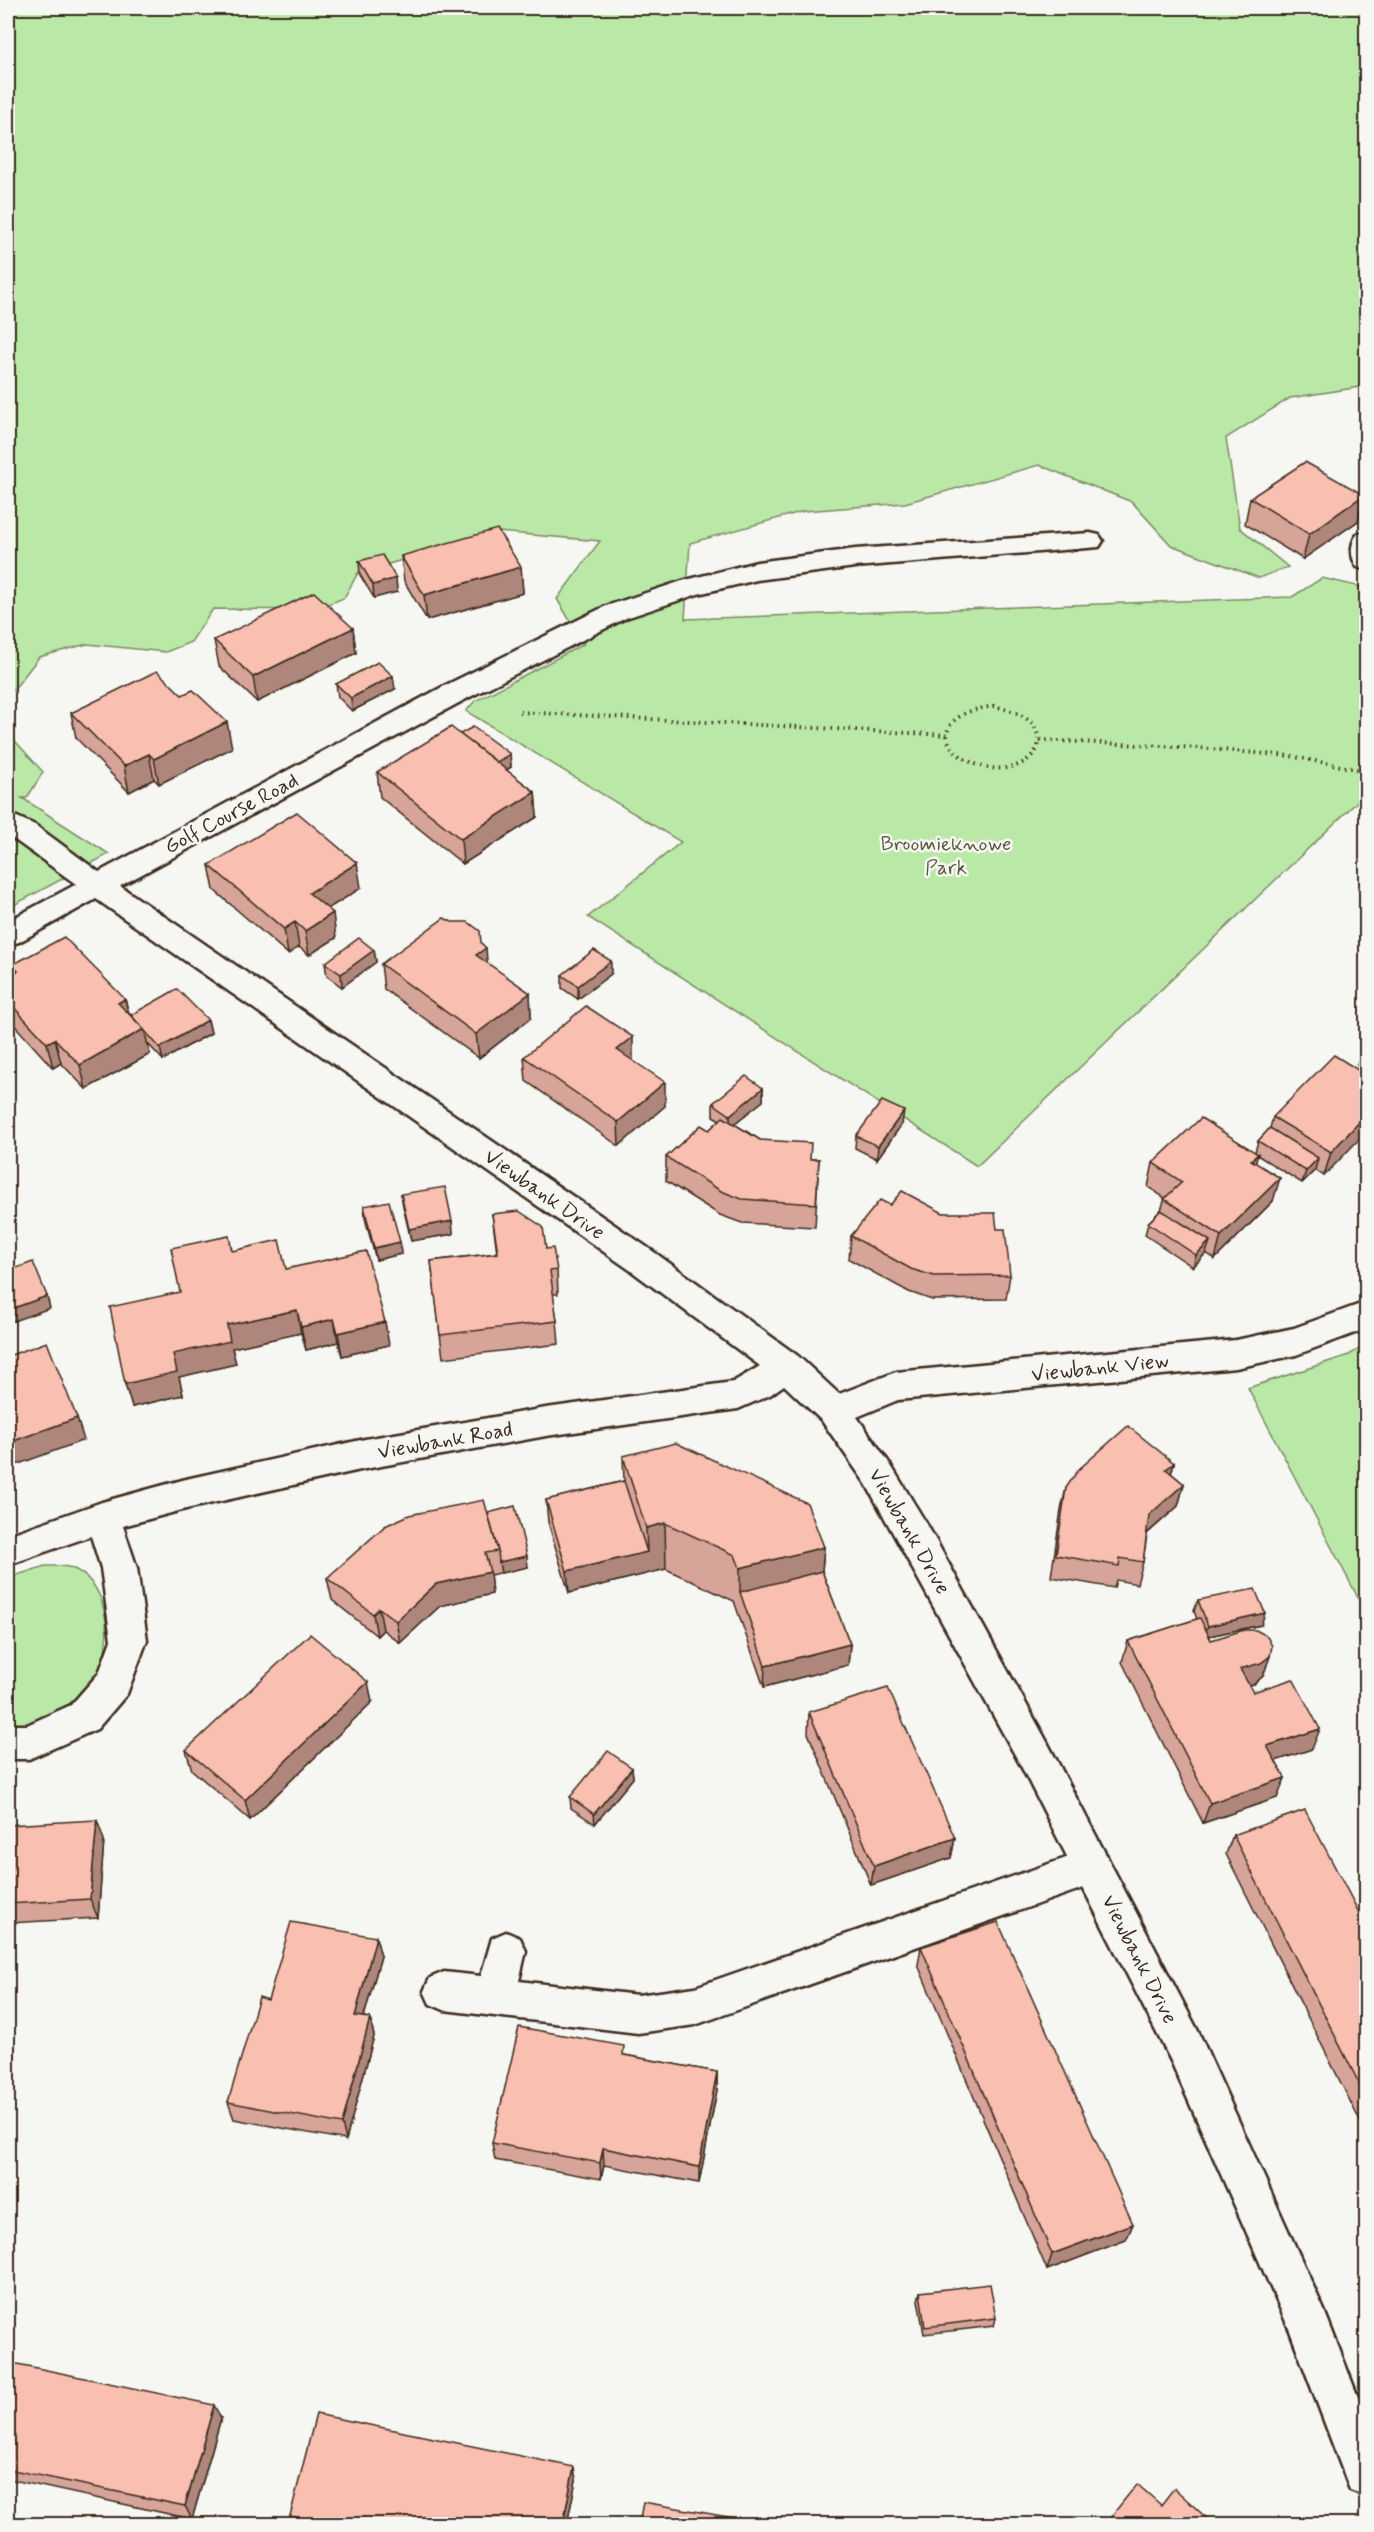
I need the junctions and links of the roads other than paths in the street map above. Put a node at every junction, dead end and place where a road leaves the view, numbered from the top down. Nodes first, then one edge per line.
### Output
1 (1366, 540) edge
2 (1090, 541) dead end
3 (1366, 561) edge
4 (13, 832) edge
5 (97, 885) junction
6 (8, 934) edge
7 (1366, 1315) edge
8 (786, 1366) junction
9 (834, 1411) junction
10 (102, 1517) junction
11 (8, 1550) edge
12 (8, 1742) edge
13 (1092, 1867) junction
14 (506, 1951) dead end
15 (444, 1991) dead end
16 (496, 1997) junction
17 (1366, 2474) edge

1 - 3 street
2 - 5 street, Golf Course Road
4 - 5 street, Viewbank Drive
5 - 6 street, Golf Course Road
5 - 8 street, Viewbank Drive
7 - 9 street, Viewbank View
8 - 9 street, Viewbank Drive
8 - 10 street, Viewbank Road
9 - 13 street, Viewbank Drive
10 - 11 street, Viewbank Road
10 - 12 street
13 - 16 street
13 - 17 street, Viewbank Drive
14 - 16 street
15 - 16 street

